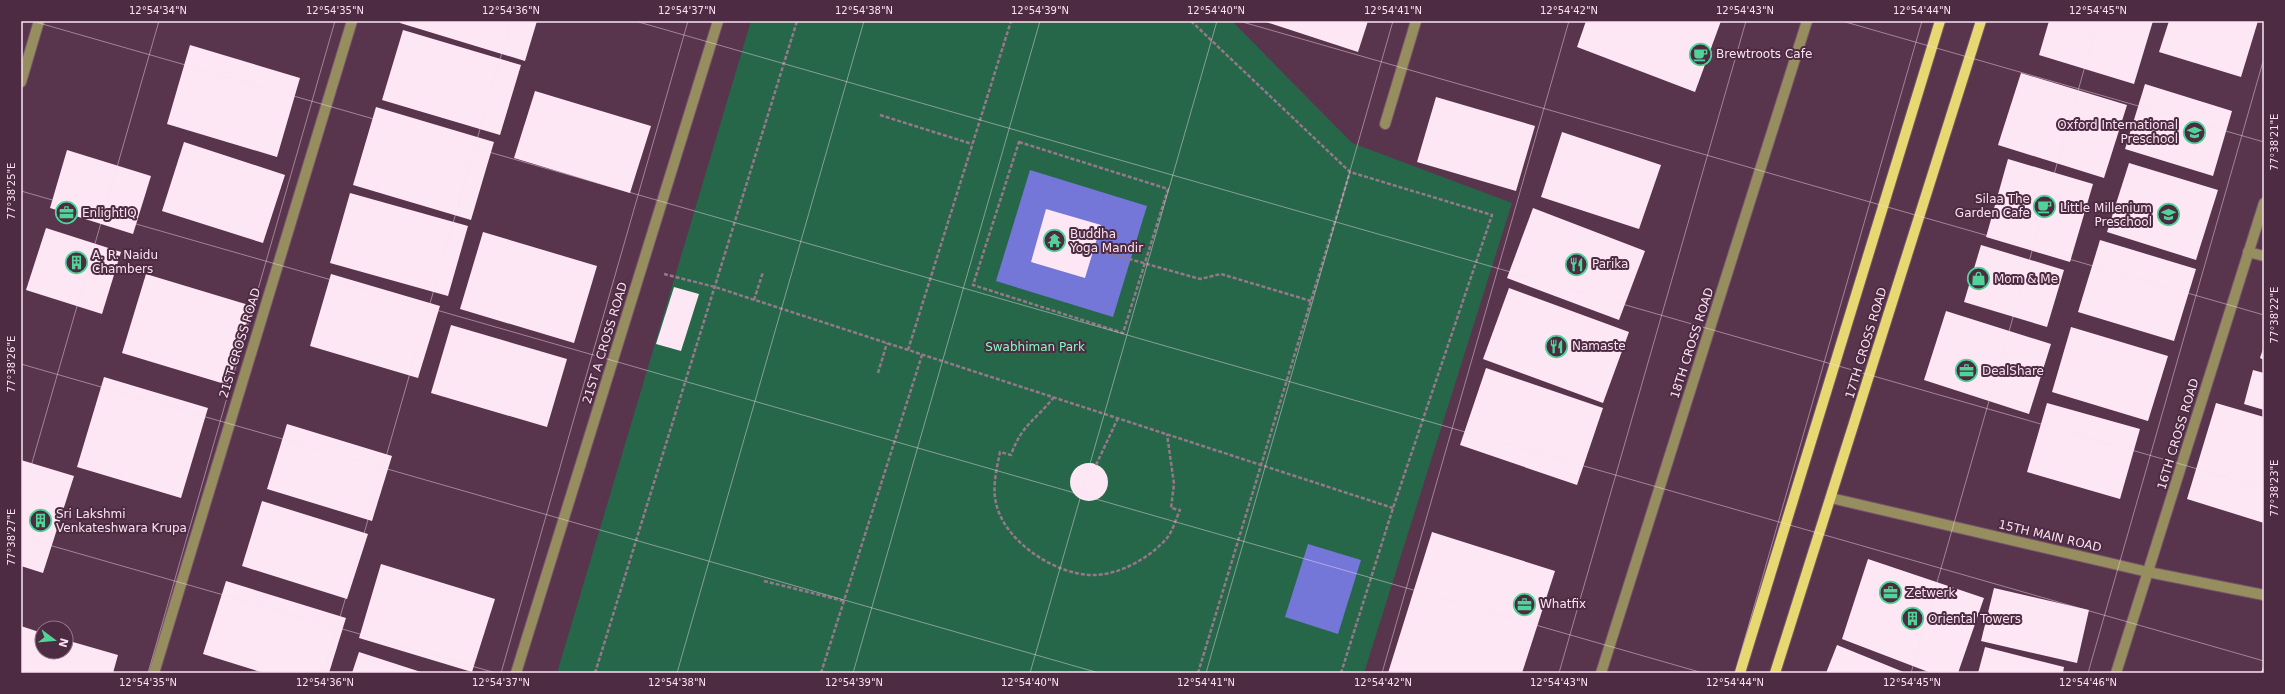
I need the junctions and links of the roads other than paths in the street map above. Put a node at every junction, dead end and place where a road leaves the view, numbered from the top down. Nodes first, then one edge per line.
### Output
1 (39, 21) edge
2 (352, 21) edge
3 (718, 21) edge
4 (1416, 21) edge
5 (1807, 21) edge
6 (1940, 21) edge
7 (1981, 21) edge
8 (21, 82) edge
9 (1385, 124) dead end
10 (2264, 203) edge
11 (2248, 252) junction
12 (2264, 256) edge
13 (1831, 498) junction
14 (2148, 572) junction
15 (2264, 595) edge
16 (154, 673) edge
17 (516, 673) edge
18 (1601, 673) edge
19 (1740, 673) edge
20 (1775, 673) edge
21 (2116, 673) edge

1 - 8 street
2 - 16 street, 21ST CROSS ROAD
3 - 17 street, 21ST A CROSS ROAD
4 - 9 street
5 - 18 street, 18TH CROSS ROAD
6 - 19 main road, 17TH CROSS ROAD
7 - 13 main road, 17TH CROSS ROAD
10 - 11 street, 16TH CROSS ROAD
11 - 12 street
11 - 14 street, 16TH CROSS ROAD
13 - 14 street, 15TH MAIN ROAD
13 - 20 main road, 17TH CROSS ROAD
14 - 15 street, 15TH MAIN ROAD
14 - 21 street, 16TH CROSS ROAD

